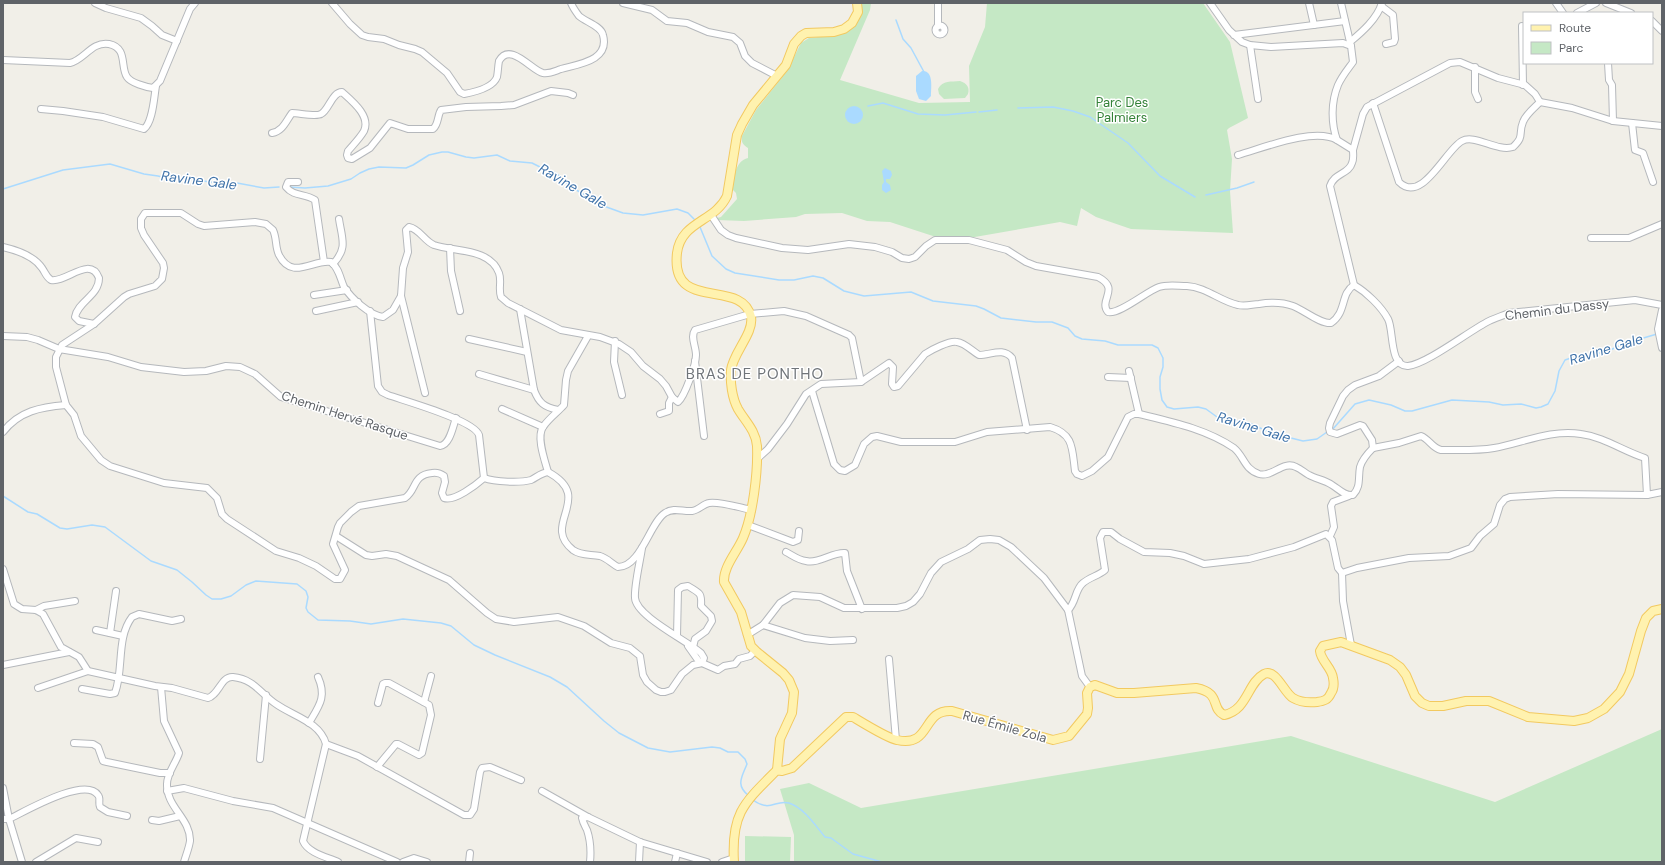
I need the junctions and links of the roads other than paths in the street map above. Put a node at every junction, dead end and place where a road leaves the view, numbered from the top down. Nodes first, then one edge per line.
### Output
1 (95, 3) edge
2 (194, 3) edge
3 (332, 3) edge
4 (571, 3) edge
5 (623, 3) edge
6 (857, 3) edge
7 (938, 3) edge
8 (1210, 3) edge
9 (1309, 3) edge
10 (1341, 3) edge
11 (1556, 3) edge
12 (1596, 3) edge
13 (1606, 3) edge
14 (1381, 5) edge
15 (1562, 12) edge
16 (1579, 12) edge
17 (1628, 12) edge
18 (1345, 21) junction
19 (1653, 22) edge
20 (1314, 25) junction
21 (938, 26) dead end
22 (1522, 26) dead end
23 (1662, 31) edge
24 (1234, 36) junction
25 (177, 41) junction
26 (1350, 44) junction
27 (1386, 44) dead end
28 (1250, 45) junction
29 (3, 60) edge
30 (1608, 64) edge
31 (1475, 68) junction
32 (777, 76) junction
33 (1523, 85) junction
34 (156, 86) junction
35 (464, 94) junction
36 (573, 96) dead end
37 (1258, 99) dead end
38 (1478, 99) dead end
39 (1540, 102) junction
40 (1373, 103) junction
41 (466, 107) junction
42 (41, 109) dead end
43 (1613, 120) junction
44 (1632, 123) junction
45 (1662, 126) edge
46 (272, 132) dead end
47 (1337, 140) junction
48 (1353, 150) junction
49 (1238, 155) dead end
50 (298, 182) dead end
51 (1653, 182) dead end
52 (711, 215) junction
53 (339, 219) dead end
54 (1662, 224) edge
55 (1591, 238) dead end
56 (3, 247) edge
57 (450, 248) junction
58 (324, 262) junction
59 (332, 264) junction
60 (1354, 285) junction
61 (347, 290) junction
62 (314, 294) dead end
63 (401, 296) junction
64 (358, 302) junction
65 (1662, 305) edge
66 (520, 309) junction
67 (1662, 310) edge
68 (316, 311) dead end
69 (370, 311) junction
70 (460, 311) dead end
71 (750, 314) junction
72 (94, 324) junction
73 (3, 336) edge
74 (588, 336) junction
75 (468, 339) dead end
76 (615, 341) junction
77 (1662, 348) edge
78 (59, 349) junction
79 (527, 352) junction
80 (695, 360) junction
81 (1399, 361) junction
82 (1130, 371) dead end
83 (479, 374) dead end
84 (1108, 377) dead end
85 (1131, 378) junction
86 (861, 382) junction
87 (534, 390) junction
88 (812, 391) junction
89 (425, 393) dead end
90 (622, 395) dead end
91 (672, 397) junction
92 (66, 405) junction
93 (502, 409) dead end
94 (558, 410) junction
95 (660, 414) dead end
96 (1140, 414) junction
97 (456, 418) junction
98 (542, 427) junction
99 (1027, 430) junction
100 (3, 432) edge
101 (704, 436) dead end
102 (1373, 448) junction
103 (757, 460) junction
104 (548, 472) junction
105 (484, 478) junction
106 (1662, 492) edge
107 (1647, 495) junction
108 (1349, 496) junction
109 (752, 510) junction
110 (748, 525) junction
111 (799, 531) dead end
112 (336, 536) junction
113 (1330, 536) junction
114 (642, 548) junction
115 (786, 552) dead end
116 (3, 569) edge
117 (1342, 573) junction
118 (116, 591) dead end
119 (75, 601) dead end
120 (862, 609) junction
121 (1662, 609) edge
122 (36, 610) junction
123 (1068, 610) junction
124 (181, 619) dead end
125 (763, 625) junction
126 (96, 630) dead end
127 (110, 633) junction
128 (747, 635) junction
129 (123, 636) junction
130 (676, 636) junction
131 (853, 640) dead end
132 (686, 643) junction
133 (1351, 645) junction
134 (693, 647) junction
135 (755, 651) junction
136 (69, 652) junction
137 (889, 659) dead end
138 (701, 663) junction
139 (3, 665) edge
140 (88, 670) junction
141 (431, 676) dead end
142 (318, 677) dead end
143 (118, 678) junction
144 (1090, 686) junction
145 (161, 687) junction
146 (38, 688) dead end
147 (82, 689) dead end
148 (266, 695) junction
149 (424, 702) junction
150 (378, 703) dead end
151 (309, 722) junction
152 (896, 740) junction
153 (74, 743) dead end
154 (326, 744) junction
155 (260, 759) dead end
156 (377, 767) junction
157 (777, 770) junction
158 (170, 773) junction
159 (521, 780) dead end
160 (3, 788) edge
161 (167, 791) junction
162 (542, 791) dead end
163 (127, 816) dead end
164 (180, 816) junction
165 (588, 817) junction
166 (6, 819) edge
167 (152, 820) dead end
168 (307, 823) junction
169 (98, 842) dead end
170 (640, 842) junction
171 (470, 853) dead end
172 (677, 853) junction
173 (734, 860) edge
174 (22, 862) edge
175 (36, 862) edge
176 (184, 862) edge
177 (338, 862) edge
178 (396, 862) edge
179 (403, 862) edge
180 (427, 862) edge
181 (469, 862) edge
182 (590, 862) edge
183 (639, 862) edge
184 (675, 862) edge
185 (707, 862) edge
186 (722, 862) edge

1 - 25 street
2 - 25 street
3 - 35 street
4 - 35 street
5 - 32 street
6 - 32 main road
7 - 21 street
8 - 24 street
9 - 20 street
10 - 18 street
11 - 15 street
12 - 16 street
13 - 17 street
14 - 26 street
14 - 27 street
18 - 20 street
18 - 26 street
19 - 23 street
20 - 24 street
22 - 33 street
24 - 28 street
25 - 34 street
26 - 28 street
26 - 47 street
28 - 37 street
29 - 34 street
30 - 43 street
31 - 33 street
31 - 38 street
31 - 40 street
32 - 52 main road
33 - 39 street
34 - 42 street
35 - 41 street
36 - 41 street
39 - 40 street
39 - 43 street
40 - 48 street
41 - 46 street
43 - 44 street
44 - 45 street
44 - 51 street
47 - 48 street
47 - 49 street
48 - 60 street
50 - 58 street
52 - 60 street
52 - 71 main road
53 - 59 street
54 - 55 street
56 - 72 street
57 - 63 street
57 - 66 street
57 - 70 street
58 - 59 street
58 - 72 street
59 - 61 street
60 - 81 street
61 - 62 street
61 - 64 street
63 - 69 street
63 - 89 street
64 - 68 street
64 - 69 street
65 - 81 street, Chemin du Dassy
66 - 74 street
66 - 79 street
67 - 77 street
69 - 97 street
71 - 80 street
71 - 86 street
71 - 103 main road
72 - 78 street
73 - 78 street, Chemin Hervé Rasque
74 - 76 street
74 - 94 street
75 - 79 street
76 - 90 street
76 - 91 street
78 - 92 street
78 - 97 street, Chemin Hervé Rasque
79 - 87 street
80 - 91 street
80 - 101 street
81 - 102 street
82 - 85 street
83 - 87 street
84 - 85 street
85 - 96 street
86 - 88 street
86 - 99 street
87 - 94 street
88 - 99 street
88 - 103 street
91 - 95 street
92 - 100 street
92 - 112 street
93 - 98 street
94 - 98 street
96 - 99 street
96 - 108 street
97 - 105 street
98 - 104 street
102 - 107 street
102 - 108 street
103 - 109 main road
104 - 105 street
104 - 114 street
105 - 112 street
106 - 107 street
107 - 117 street
108 - 113 street
109 - 110 main road
109 - 114 street
110 - 111 street
110 - 128 main road
112 - 138 street
113 - 117 street
113 - 123 street
114 - 130 street
115 - 120 street
116 - 122 street
117 - 133 street
118 - 127 street
119 - 122 street
120 - 123 street
120 - 125 street
121 - 133 main road
122 - 136 street
123 - 144 street
124 - 129 street
125 - 128 street
125 - 131 street
126 - 127 street
127 - 129 street
128 - 135 main road
129 - 143 street
130 - 132 street
130 - 134 street
132 - 134 street
132 - 138 street
133 - 144 main road
134 - 138 street
135 - 138 street
135 - 157 main road
136 - 139 street
136 - 140 street
137 - 152 street
140 - 143 street
140 - 146 street
141 - 149 street
142 - 151 street
143 - 145 street
143 - 147 street
144 - 152 main road, Rue Émile Zola
145 - 148 street
145 - 158 street
148 - 151 street
148 - 155 street
149 - 150 street
149 - 156 street
151 - 154 street
152 - 157 main road, Rue Émile Zola
153 - 158 street
154 - 156 street
154 - 168 street
156 - 159 street
157 - 173 main road, Rue Émile Zola
158 - 161 street
160 - 166 street
161 - 164 street
161 - 168 street
162 - 165 street
163 - 166 street
164 - 167 street
164 - 176 street
165 - 170 street
165 - 182 street
166 - 174 street
168 - 177 street
168 - 178 street
169 - 175 street
170 - 172 street
170 - 183 street
171 - 181 street
172 - 184 street
172 - 185 street
173 - 186 street
179 - 180 street

